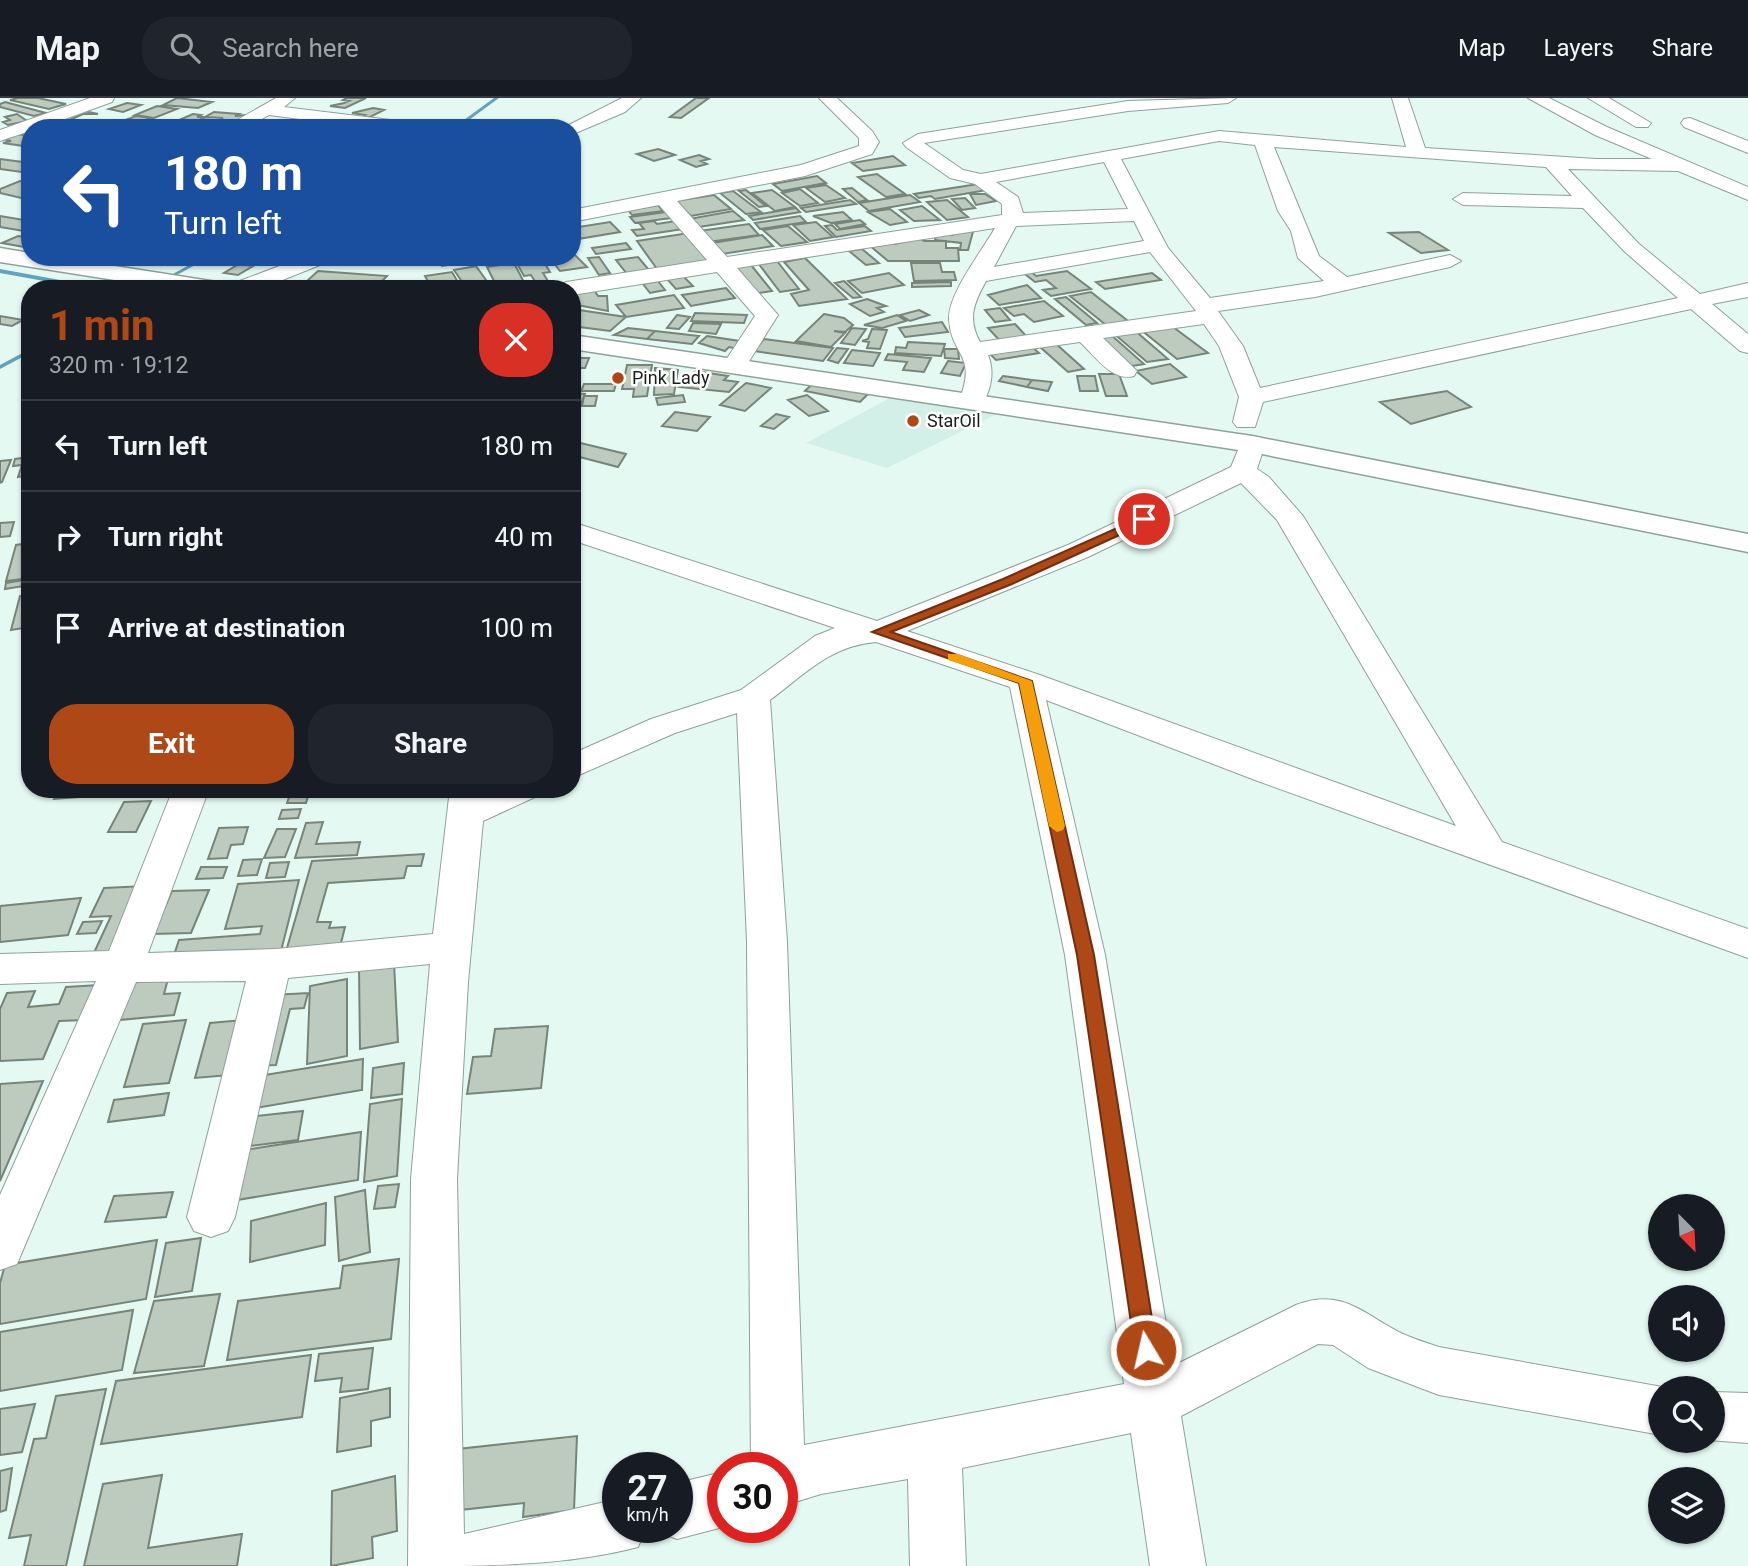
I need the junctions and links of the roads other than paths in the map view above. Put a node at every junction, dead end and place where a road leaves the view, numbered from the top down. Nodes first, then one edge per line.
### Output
1 (106, 98) edge
2 (288, 98) edge
3 (633, 98) edge
4 (1228, 98) edge
5 (1399, 98) edge
6 (1536, 98) edge
7 (1596, 98) edge
8 (859, 100) dead end
9 (831, 101) edge
10 (1161, 101) edge
11 (334, 102) dead end
12 (266, 110) junction
13 (300, 114) junction
14 (1725, 118) dead end
15 (49, 119) edge
16 (249, 119) edge
17 (293, 119) edge
18 (341, 119) edge
19 (1642, 123) dead end
20 (581, 124) edge
21 (21, 128) edge
22 (0, 129) edge
23 (21, 129) edge
24 (0, 136) edge
25 (1219, 136) junction
26 (1262, 140) junction
27 (1748, 148) edge
28 (1416, 152) junction
29 (1110, 156) junction
30 (1550, 161) junction
31 (1681, 165) junction
32 (1700, 171) junction
33 (1748, 171) edge
34 (983, 180) junction
35 (1748, 194) edge
36 (1463, 199) dead end
37 (664, 200) junction
38 (1586, 202) junction
39 (581, 214) edge
40 (1139, 215) junction
41 (1011, 220) junction
42 (1155, 245) junction
43 (0, 255) edge
44 (21, 258) edge
45 (1450, 261) dead end
46 (719, 264) junction
47 (68, 266) edge
48 (300, 266) edge
49 (977, 276) junction
50 (159, 280) edge
51 (263, 280) edge
52 (1343, 284) junction
53 (581, 287) edge
54 (1748, 290) edge
55 (1696, 302) junction
56 (1207, 311) junction
57 (1084, 334) junction
58 (581, 346) edge
59 (1748, 346) edge
60 (975, 350) junction
61 (734, 366) junction
62 (1125, 371) dead end
63 (1251, 397) junction
64 (972, 401) junction
65 (1244, 453) junction
66 (581, 533) edge
67 (1748, 543) edge
68 (878, 632) junction
69 (1025, 681) junction
70 (753, 697) junction
71 (581, 763) edge
72 (188, 798) edge
73 (483, 798) edge
74 (466, 802) edge
75 (1489, 851) junction
76 (1748, 944) edge
77 (452, 947) junction
78 (270, 963) junction
79 (123, 966) junction
80 (0, 969) edge
81 (211, 1217) dead end
82 (0, 1248) edge
83 (1154, 1403) junction
84 (1648, 1408) edge
85 (1725, 1417) edge
86 (1748, 1418) edge
87 (934, 1448) junction
88 (778, 1452) edge
89 (798, 1474) edge
90 (602, 1531) edge
91 (436, 1566) edge
92 (447, 1566) edge
93 (938, 1566) edge
94 (1178, 1566) edge

1 - 15 street
2 - 12 street
3 - 20 street
4 - 10 street
5 - 28 street
6 - 31 street
7 - 19 street
8 - 9 street
9 - 37 street
10 - 25 street
10 - 34 street
11 - 13 street
12 - 13 street
12 - 16 street
13 - 17 street
13 - 18 street
14 - 27 street
21 - 22 street
23 - 24 street
25 - 26 street
25 - 29 street
26 - 28 street
26 - 52 street
28 - 30 street
29 - 34 street
29 - 40 street
30 - 31 street
30 - 38 street
31 - 32 street
32 - 33 street
32 - 35 street
34 - 41 street
36 - 38 street
37 - 39 street
37 - 46 street
38 - 55 street
40 - 41 street
40 - 42 street
41 - 46 street
41 - 49 street
42 - 49 street
42 - 56 street
43 - 44 main road
45 - 52 street
46 - 53 street
46 - 61 street
47 - 50 main road
48 - 51 street
49 - 60 street
52 - 56 street
54 - 55 street
55 - 59 street
55 - 63 street
56 - 57 street
56 - 63 street
57 - 60 street
57 - 62 street
58 - 61 main road
60 - 64 street
61 - 64 main road
63 - 65 street
64 - 65 main road
65 - 67 main road
65 - 68 street
65 - 75 street
66 - 68 street
68 - 69 street
68 - 70 street
69 - 75 street
69 - 83 street
70 - 71 street
70 - 88 street
72 - 79 street
73 - 74 street
74 - 77 street
75 - 76 street
77 - 78 street
77 - 91 street
78 - 79 street
78 - 81 street
79 - 80 street
79 - 82 street
83 - 84 street
83 - 87 street
83 - 94 street
85 - 86 street
87 - 89 street
87 - 93 street
90 - 92 street

